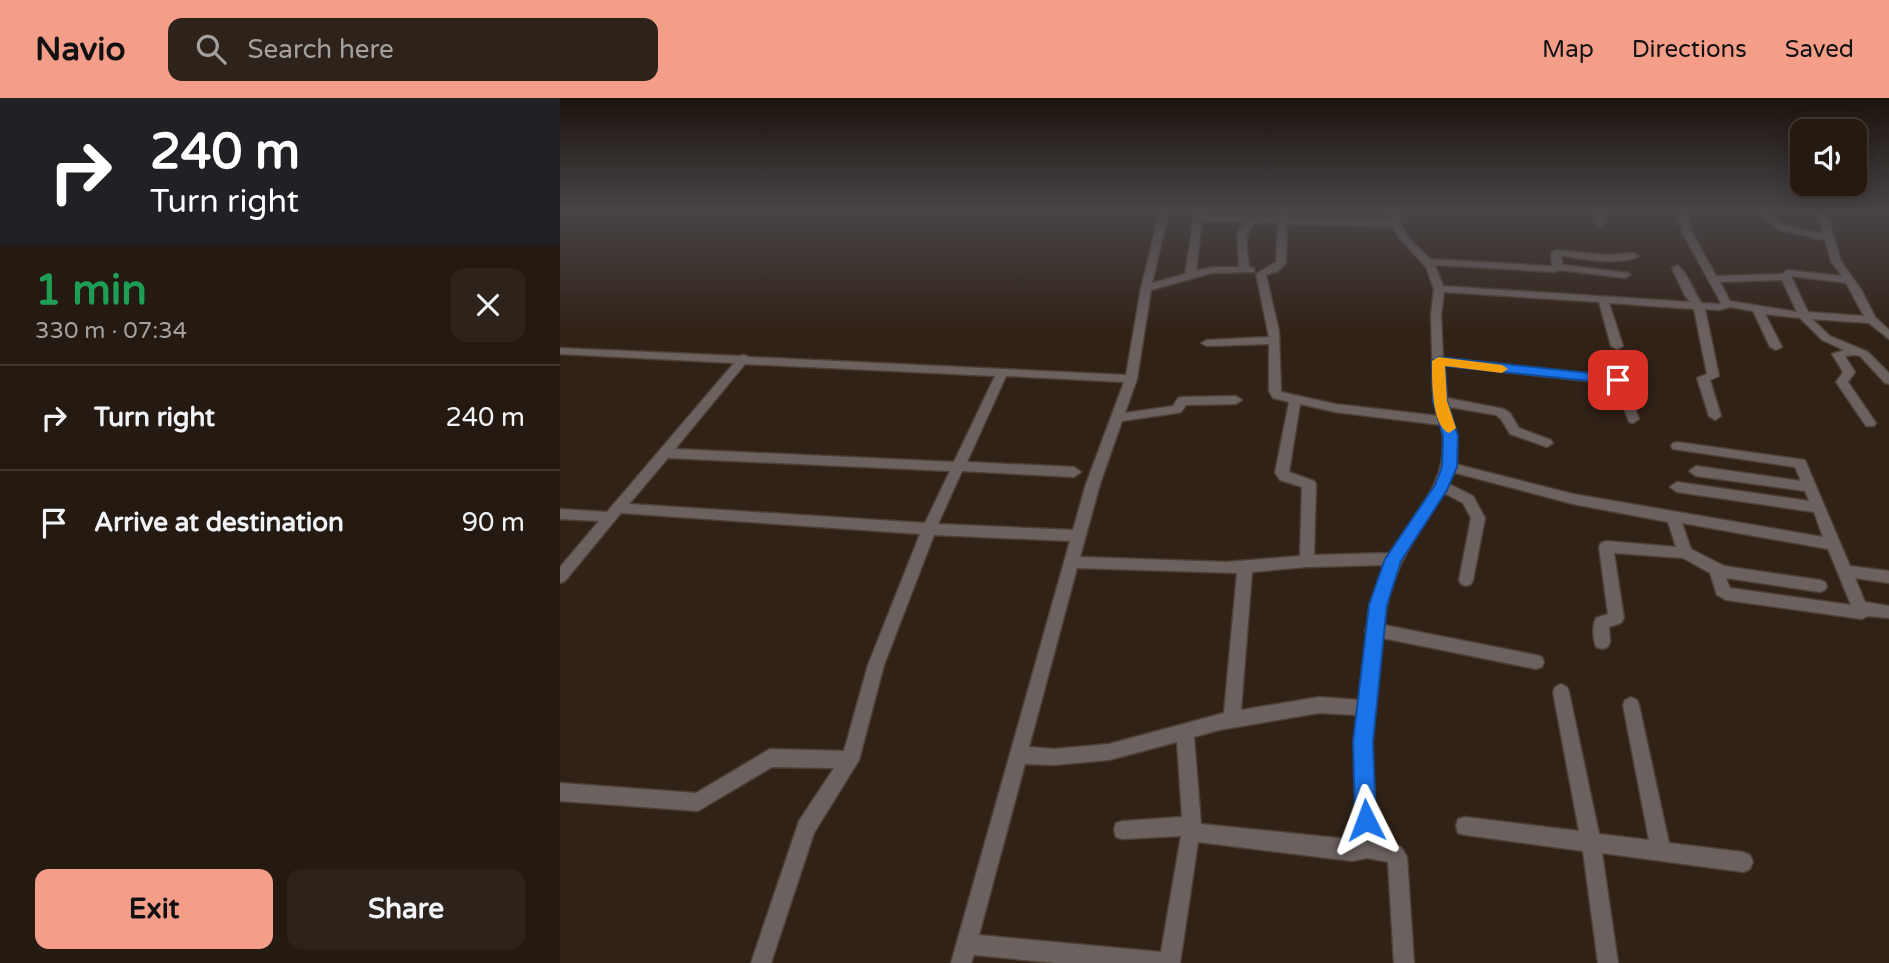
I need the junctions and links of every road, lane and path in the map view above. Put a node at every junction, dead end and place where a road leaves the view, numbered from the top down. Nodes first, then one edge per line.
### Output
1 (1155, 251) edge
2 (1194, 251) edge
3 (1243, 251) edge
4 (1281, 251) edge
5 (1417, 251) edge
6 (1698, 251) edge
7 (1833, 251) edge
8 (1634, 256) dead end
9 (1428, 262) junction
10 (1558, 267) junction
11 (1677, 268) dead end
12 (1244, 269) junction
13 (1263, 271) junction
14 (1625, 275) dead end
15 (1190, 276) junction
16 (1786, 277) junction
17 (1713, 279) junction
18 (1849, 280) junction
19 (1146, 288) junction
20 (1439, 289) junction
21 (1603, 299) junction
22 (1727, 304) junction
23 (1699, 306) junction
24 (1758, 310) junction
25 (1804, 316) junction
26 (1872, 320) junction
27 (1889, 336) edge
28 (1274, 340) junction
29 (1207, 343) dead end
30 (1616, 346) dead end
31 (1776, 347) dead end
32 (1858, 351) junction
33 (562, 353) edge
34 (744, 358) junction
35 (1438, 361) junction
36 (1003, 371) junction
37 (1130, 379) junction
38 (1889, 380) edge
39 (1236, 400) dead end
40 (1295, 401) junction
41 (1440, 401) junction
42 (1715, 416) dead end
43 (1118, 418) junction
44 (1633, 419) dead end
45 (1446, 421) junction
46 (1870, 422) dead end
47 (1547, 443) dead end
48 (1676, 446) dead end
49 (664, 453) junction
50 (958, 466) junction
51 (1449, 467) junction
52 (1696, 471) dead end
53 (1074, 472) dead end
54 (1442, 486) junction
55 (1677, 487) dead end
56 (1810, 487) junction
57 (1819, 508) junction
58 (615, 512) junction
59 (560, 514) edge
60 (1671, 516) junction
61 (929, 529) junction
62 (1079, 536) junction
63 (1834, 544) junction
64 (1685, 553) junction
65 (1394, 559) junction
66 (1307, 561) junction
67 (1072, 562) junction
68 (1245, 566) junction
69 (1717, 571) junction
70 (1845, 571) junction
71 (560, 577) edge
72 (1889, 578) edge
73 (1466, 580) dead end
74 (1820, 586) dead end
75 (1860, 608) junction
76 (1889, 612) edge
77 (1373, 631) junction
78 (1602, 642) dead end
79 (1536, 662) dead end
80 (1561, 692) dead end
81 (1631, 705) dead end
82 (1368, 708) junction
83 (1232, 720) junction
84 (1185, 734) junction
85 (1018, 755) junction
86 (850, 760) junction
87 (560, 792) edge
88 (1465, 826) dead end
89 (1191, 829) junction
90 (1123, 830) dead end
91 (1591, 842) junction
92 (1367, 848) junction
93 (1661, 851) junction
94 (1743, 862) dead end
95 (963, 954) edge
96 (761, 963) edge
97 (1162, 963) edge
98 (1170, 963) edge
99 (1404, 963) edge
100 (1608, 963) edge

1 - 19 street
2 - 15 street
3 - 12 street
4 - 13 street
5 - 9 street
6 - 17 street
7 - 18 street
8 - 10 street
9 - 10 street
9 - 20 street
10 - 14 street
11 - 23 street
12 - 13 street
12 - 15 street
13 - 28 street
15 - 19 street
16 - 17 street
16 - 18 street
16 - 25 street
17 - 22 street
18 - 26 street
19 - 37 street
20 - 21 street
20 - 35 street
21 - 23 street
21 - 30 street
22 - 23 street
22 - 24 street
23 - 42 street
24 - 25 street
24 - 31 street
25 - 26 street
25 - 32 street
26 - 27 street
28 - 29 street
28 - 40 street
32 - 38 street
32 - 46 street
33 - 34 street
34 - 36 street
34 - 49 street
35 - 41 street
35 - 44 street
36 - 37 street
36 - 50 street
37 - 43 street
39 - 43 street
40 - 45 street
40 - 66 street
41 - 45 street
41 - 47 street
43 - 62 street
45 - 51 street
48 - 56 street
49 - 50 street
49 - 58 street
50 - 53 street
50 - 61 street
51 - 54 street
51 - 60 street
52 - 56 street
54 - 65 street
54 - 73 street
55 - 57 street
56 - 57 street
57 - 63 street
58 - 59 street
58 - 61 street
58 - 71 street
60 - 63 street
60 - 64 street
61 - 62 street
61 - 86 street
62 - 67 street
63 - 70 street
64 - 69 street
64 - 78 street
65 - 66 street
65 - 77 street
66 - 68 street
67 - 68 street
67 - 85 street
68 - 83 street
69 - 74 street
69 - 75 street
70 - 72 street
70 - 75 street
75 - 76 street
77 - 79 street
77 - 82 street
80 - 91 street
81 - 93 street
82 - 83 street
82 - 92 street
83 - 84 street
84 - 85 street
84 - 89 street
85 - 95 street
86 - 87 street
86 - 96 street
88 - 91 street
89 - 90 street
89 - 92 street
89 - 98 street
91 - 93 street
91 - 100 street
92 - 99 street
93 - 94 street
95 - 97 street

